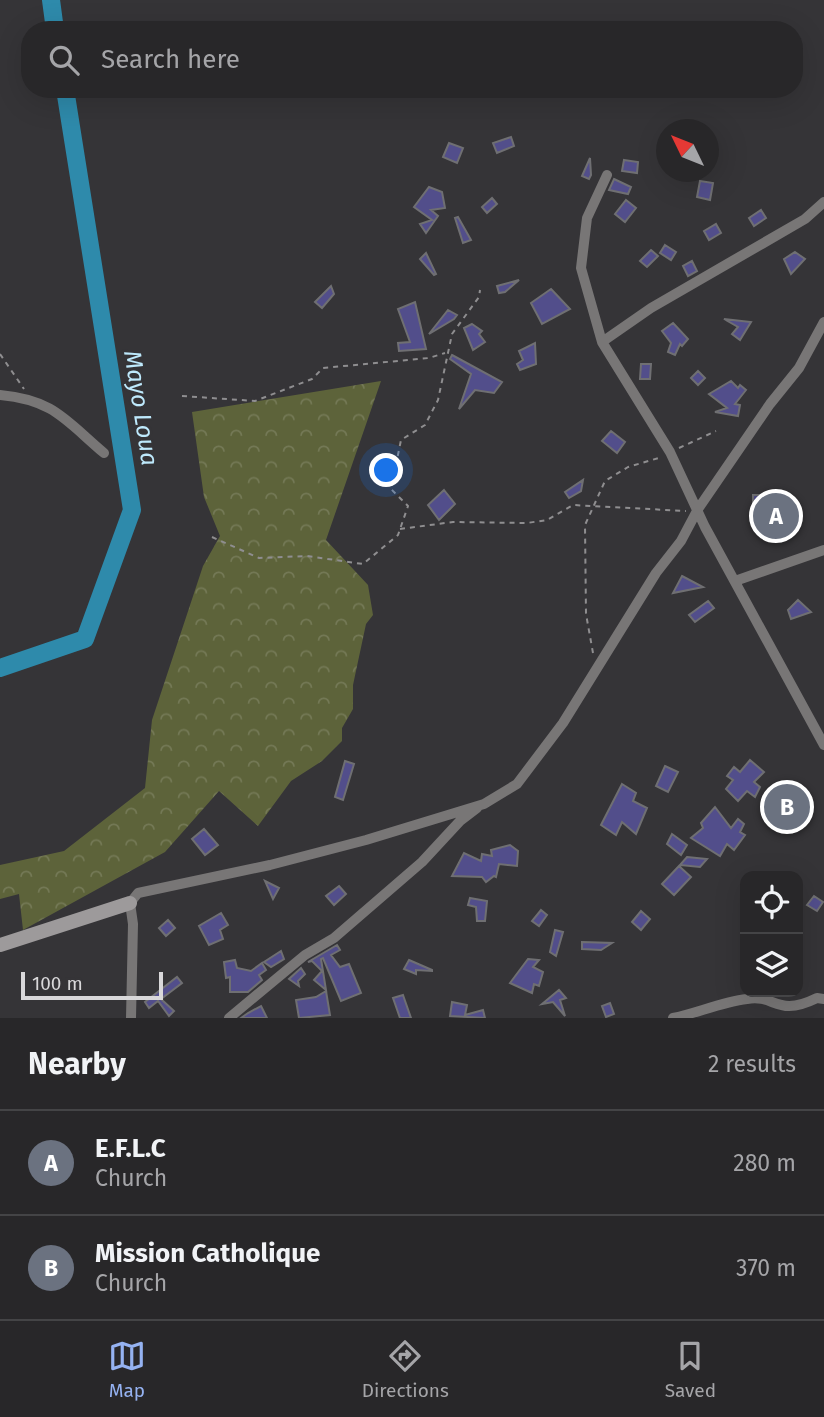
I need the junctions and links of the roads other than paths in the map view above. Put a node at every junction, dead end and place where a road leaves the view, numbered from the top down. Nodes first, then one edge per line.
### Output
1 (607, 175) dead end
2 (824, 202) edge
3 (824, 321) edge
4 (602, 342) junction
5 (0, 396) edge
6 (104, 453) dead end
7 (698, 509) junction
8 (824, 550) edge
9 (735, 581) junction
10 (824, 721) edge
11 (811, 725) junction
12 (824, 745) edge
13 (484, 804) junction
14 (130, 903) junction
15 (0, 945) edge
16 (824, 999) edge
17 (131, 1018) edge
18 (229, 1018) edge
19 (673, 1018) edge

1 - 4 street
2 - 4 street
3 - 7 street
4 - 7 street
5 - 6 street
7 - 9 street
7 - 13 street
8 - 9 street
9 - 11 street
10 - 11 street
11 - 12 street
13 - 14 street
13 - 18 street
14 - 15 main road
14 - 17 street
16 - 19 street

